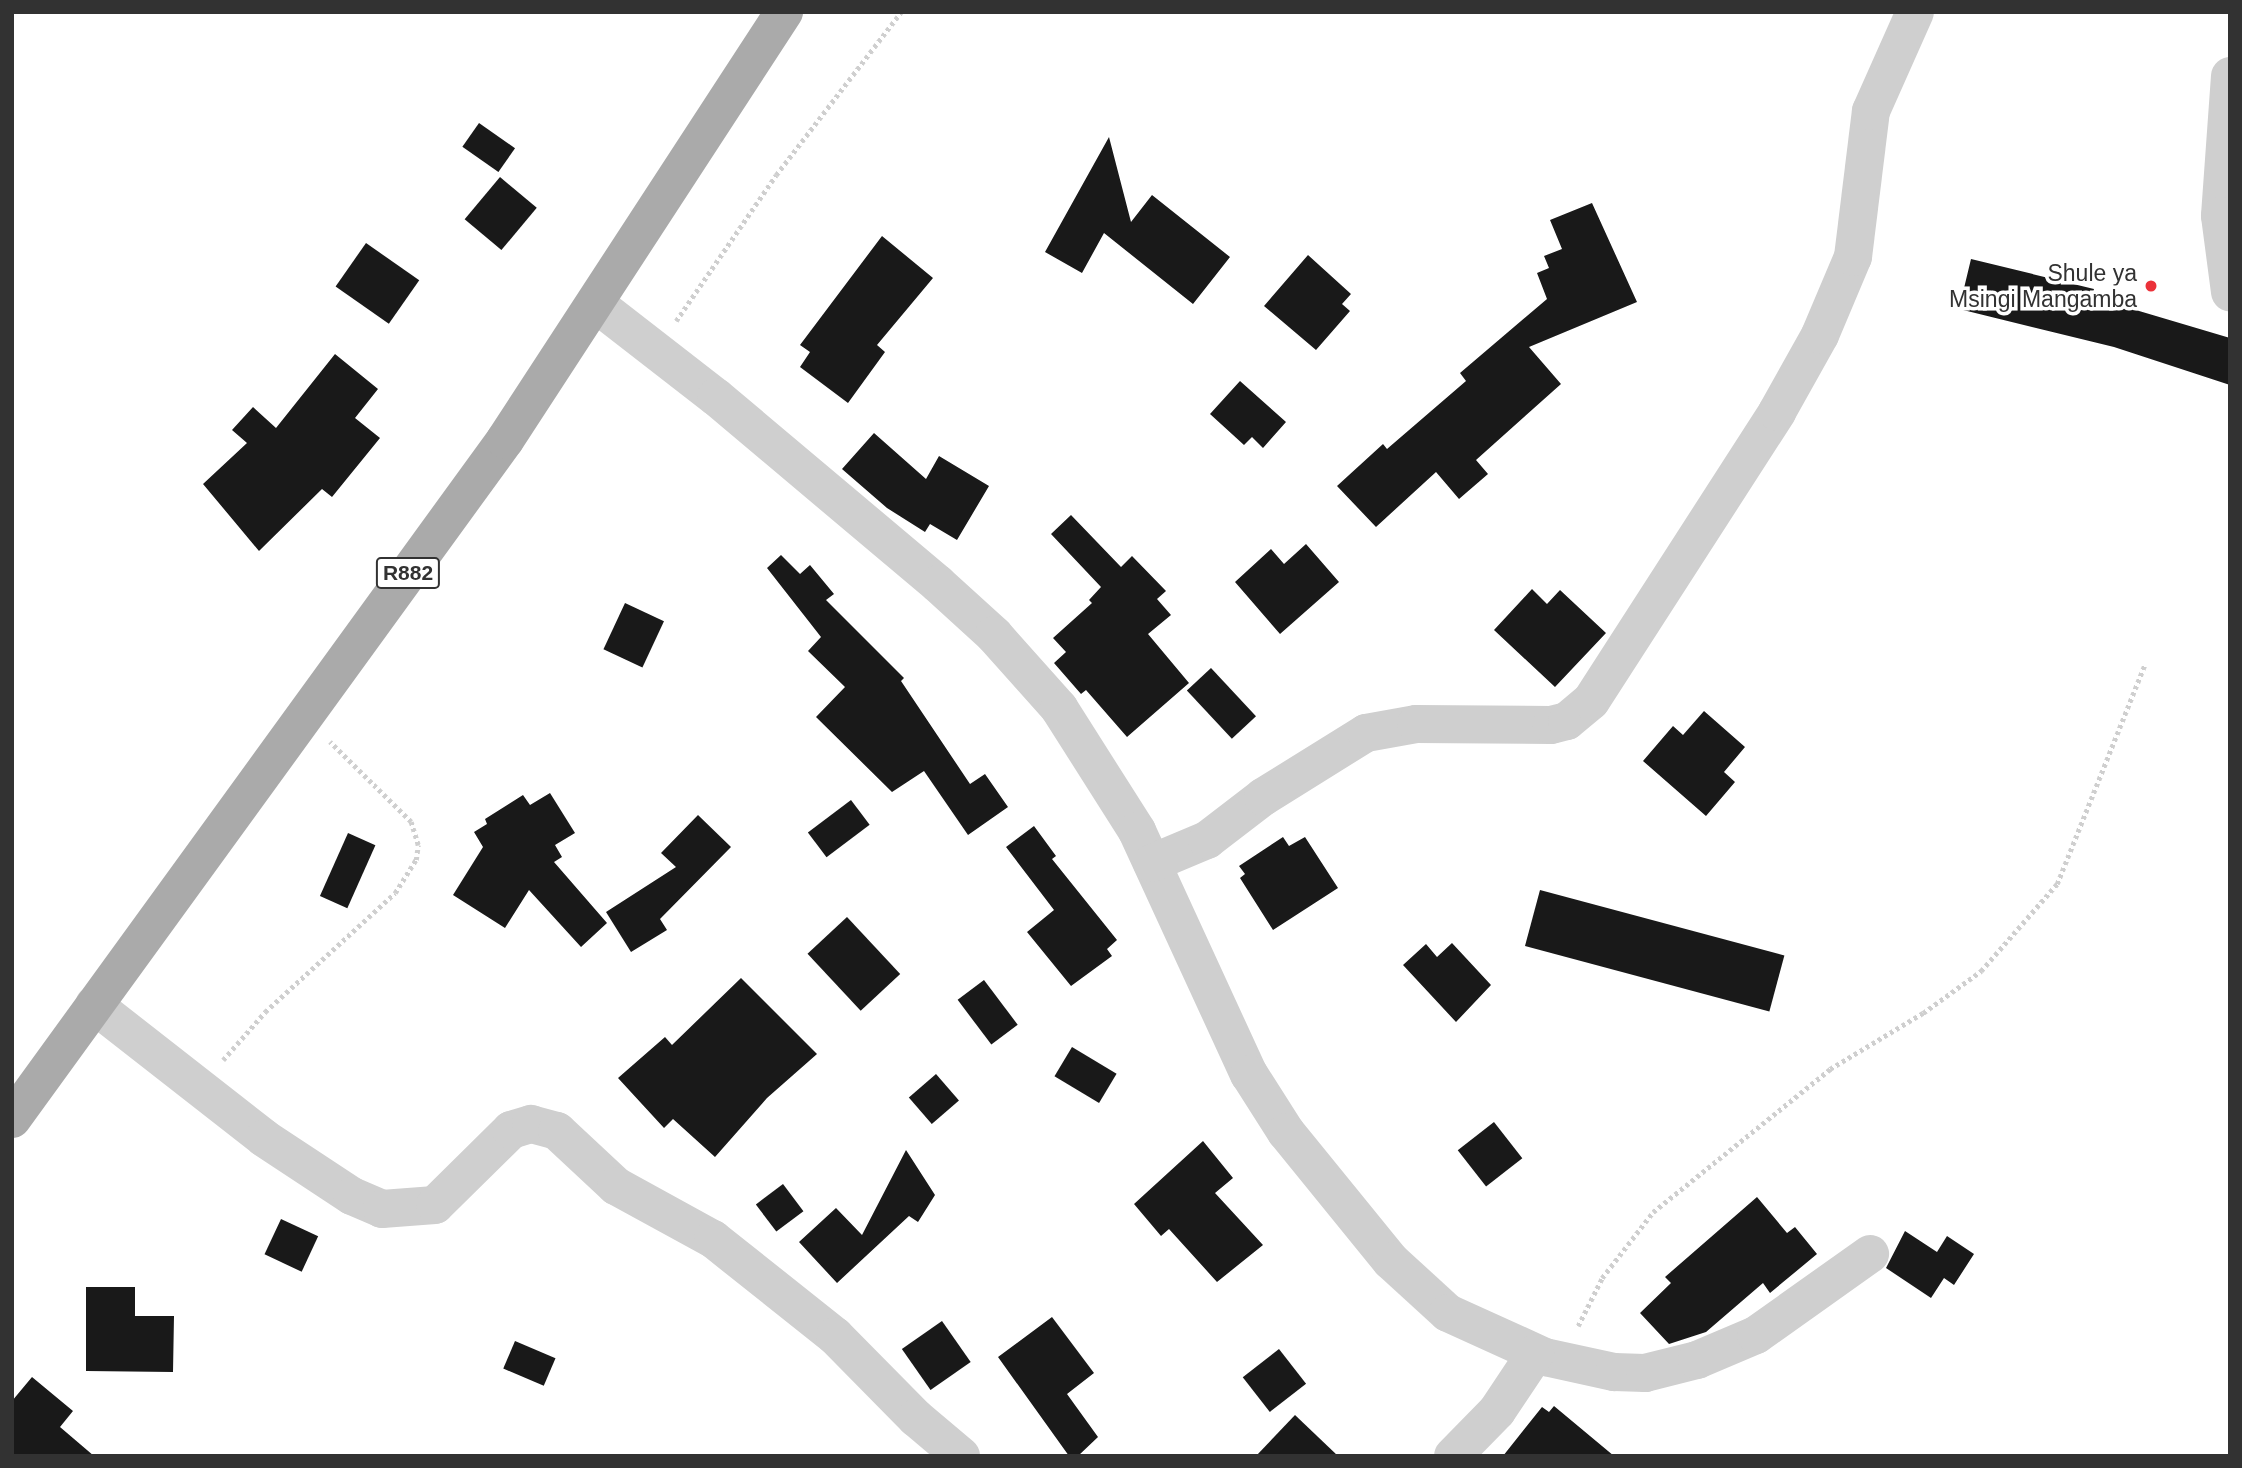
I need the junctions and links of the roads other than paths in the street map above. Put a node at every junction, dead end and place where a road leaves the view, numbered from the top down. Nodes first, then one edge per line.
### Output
1 (783, 12) edge
2 (1915, 12) edge
3 (2230, 76) edge
4 (2230, 292) edge
5 (596, 304) junction
6 (1152, 863) junction
7 (94, 1006) junction
8 (13, 1115) edge
9 (1870, 1254) dead end
10 (1547, 1357) junction
11 (961, 1456) edge
12 (1453, 1456) edge

1 - 5 main road, R882
2 - 6 street
3 - 4 street
5 - 6 street
5 - 7 main road, R882
6 - 10 street
7 - 8 main road, R882
7 - 11 street
9 - 10 street
10 - 12 street

